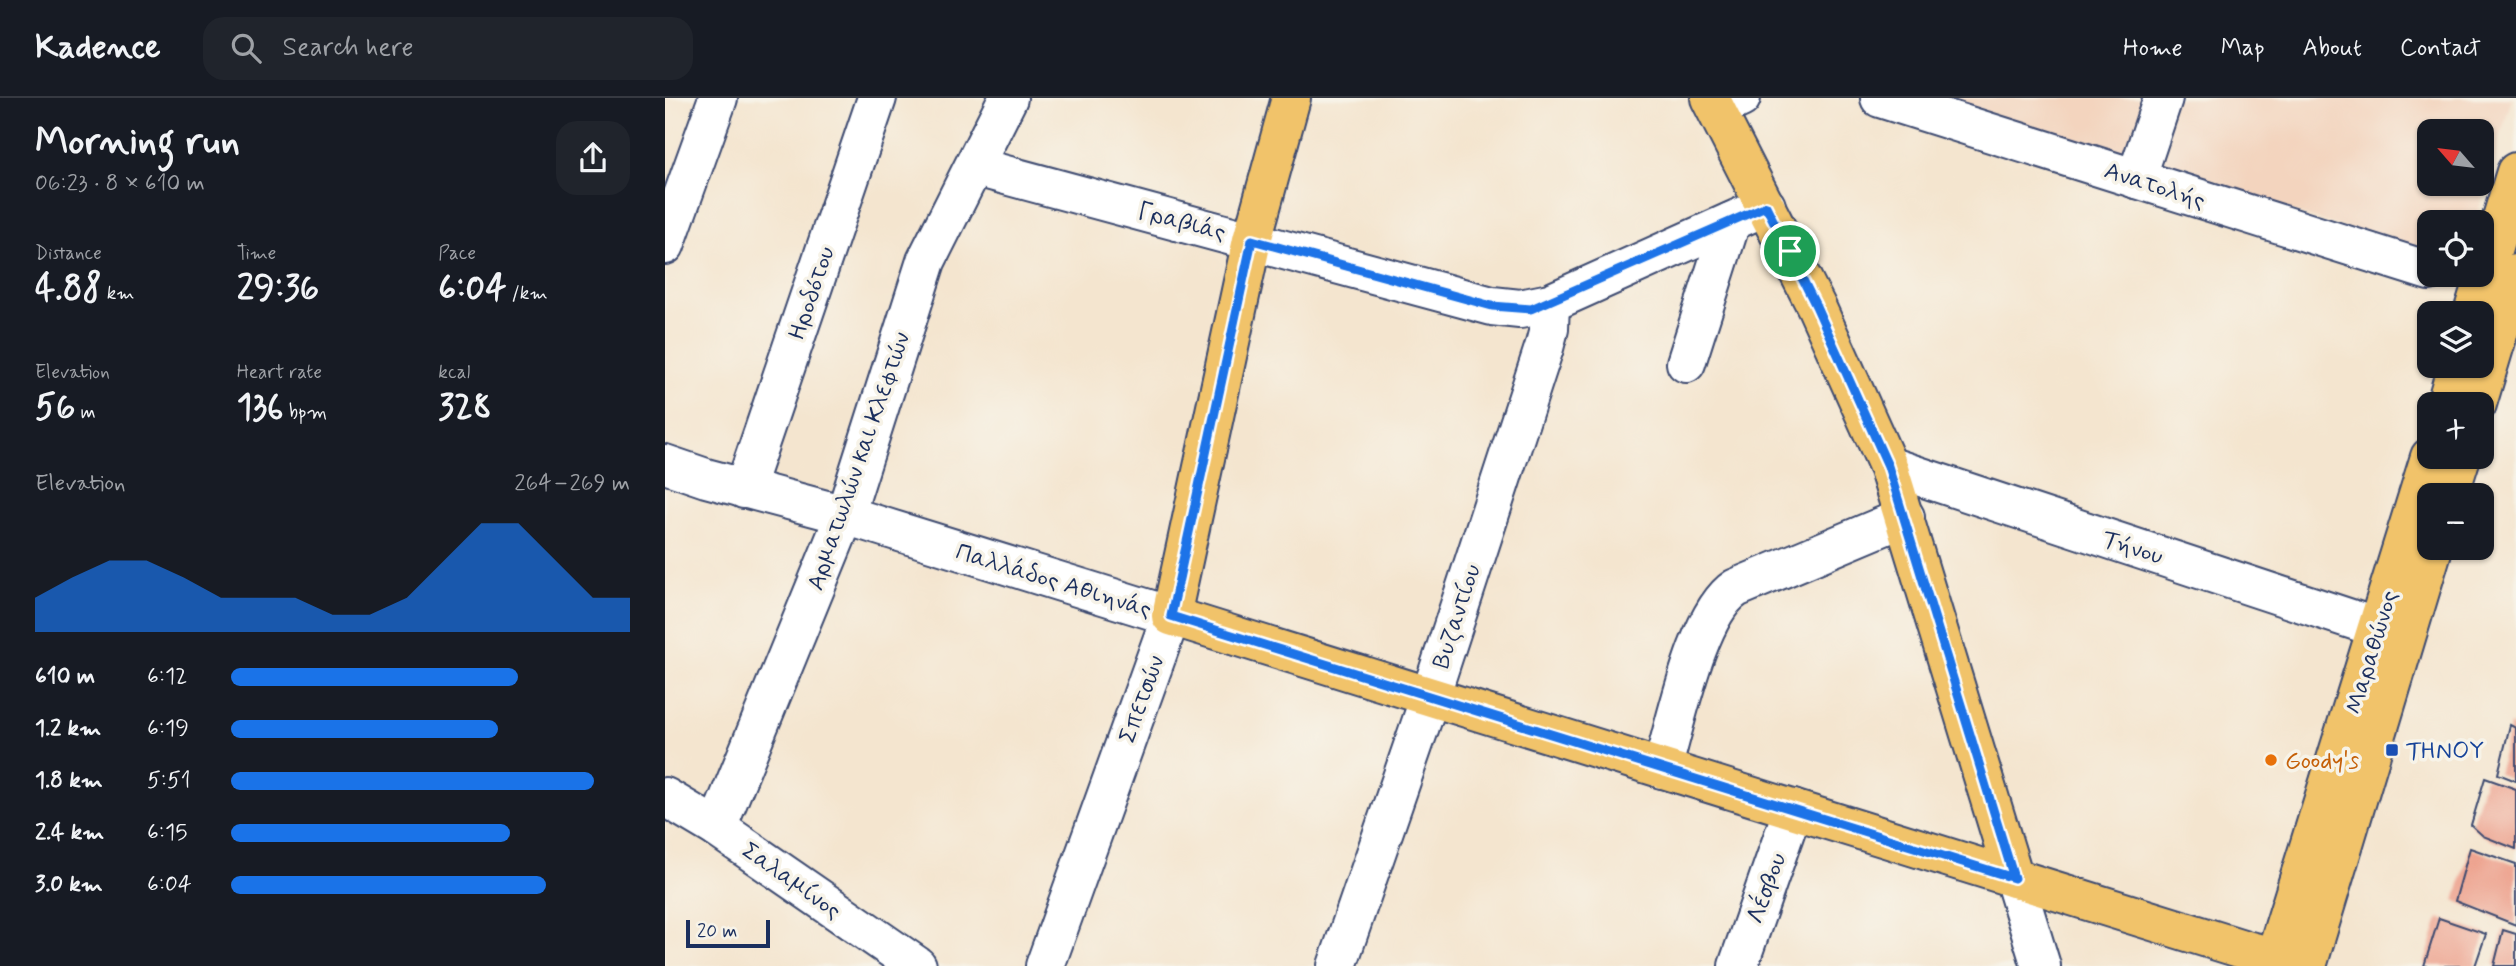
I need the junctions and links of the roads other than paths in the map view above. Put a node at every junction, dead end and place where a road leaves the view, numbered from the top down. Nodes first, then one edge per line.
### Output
1 (718, 98) edge
2 (877, 98) edge
3 (1008, 98) edge
4 (1291, 98) edge
5 (1880, 98) edge
6 (2163, 98) edge
7 (1722, 102) edge
8 (976, 167) junction
9 (2516, 172) edge
10 (2136, 179) junction
11 (1766, 206) junction
12 (1731, 222) junction
13 (1252, 240) junction
14 (665, 245) edge
15 (2417, 267) edge
16 (2516, 274) edge
17 (2457, 287) edge
18 (2477, 301) edge
19 (1550, 303) junction
20 (1686, 363) dead end
21 (2481, 392) edge
22 (665, 464) edge
23 (1888, 466) junction
24 (2426, 469) edge
25 (744, 489) junction
26 (845, 515) junction
27 (1905, 517) junction
28 (2429, 560) edge
29 (1171, 616) junction
30 (2378, 628) junction
31 (1430, 696) junction
32 (1663, 769) junction
33 (665, 797) edge
34 (1793, 809) junction
35 (717, 828) junction
36 (2014, 878) junction
37 (2294, 964) edge
38 (917, 966) edge
39 (1045, 966) edge
40 (1337, 966) edge
41 (1738, 966) edge
42 (2041, 966) edge

1 - 14 street
2 - 25 street, Ηροδότου
3 - 8 street, Αρματωλών και Κλεφτών
4 - 13 main road, Σπετσών
5 - 10 street, Ανατολής
6 - 10 street
7 - 11 main road
8 - 13 street, Γραβιάς
8 - 26 street, Αρματωλών και Κλεφτών
9 - 18 main road
10 - 15 street, Ανατολής
11 - 12 street
11 - 23 main road
12 - 19 street
12 - 20 street
13 - 19 street, Γραβιάς
13 - 29 main road, Σπετσών
16 - 21 main road
17 - 18 street
19 - 31 street, Βυζαντίου
22 - 25 street, Παλλάδος Αθιηνάς
23 - 27 main road
23 - 30 street, Τήνου
24 - 30 main road, Μαραθώνος
25 - 26 street, Παλλάδος Αθιηνάς
26 - 29 street, Παλλάδος Αθιηνάς
26 - 35 street, Αρματωλών και Κλεφτών
27 - 32 street
27 - 36 main road
28 - 37 main road, Μαραθώνος
29 - 31 main road, Παλλάδος Αθιηνάς
29 - 39 street, Σπετσών
30 - 37 main road, Μαραθώνος
31 - 32 main road, Παλλάδος Αθιηνάς
31 - 40 street, Βυζαντίου
32 - 34 main road, Παλλάδος Αθιηνάς
33 - 35 street, Σαλαμίνος
34 - 36 main road, Παλλάδος Αθιηνάς
34 - 41 street, Λέσβου
35 - 38 street, Σαλαμίνος
36 - 37 main road, Παλλάδος Αθιηνάς
36 - 42 street

